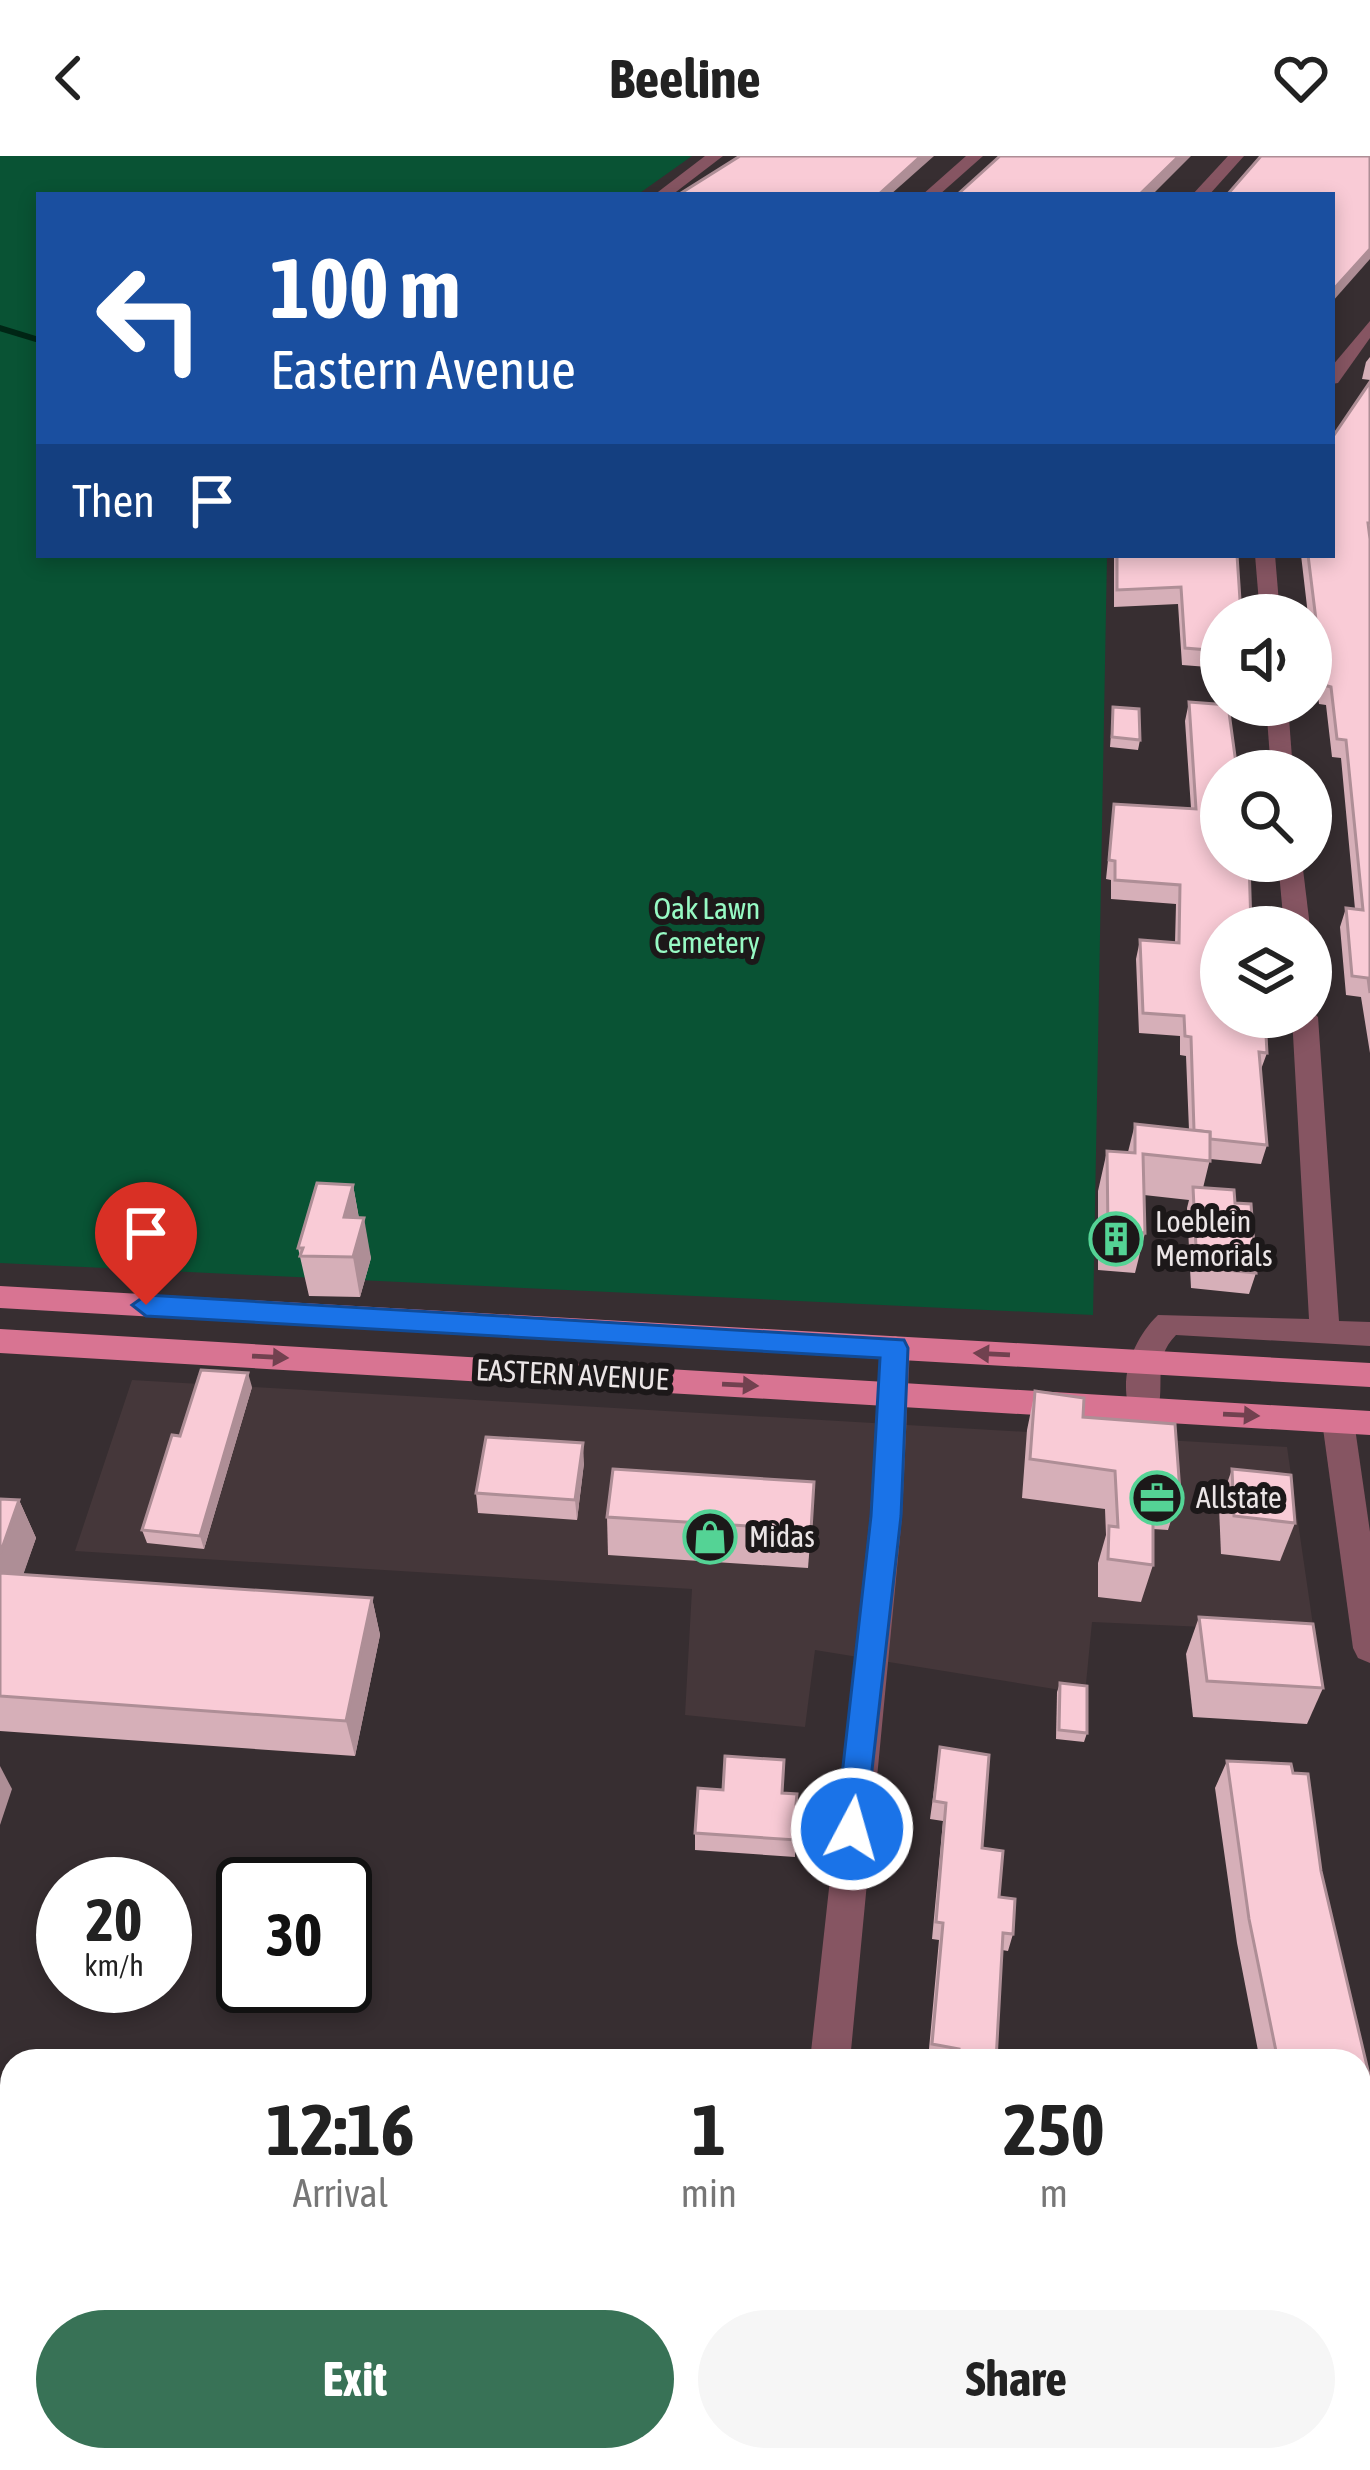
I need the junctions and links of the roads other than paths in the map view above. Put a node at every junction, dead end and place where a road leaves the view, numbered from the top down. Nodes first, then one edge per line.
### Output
1 (715, 156) edge
2 (975, 156) edge
3 (1236, 156) edge
4 (666, 192) edge
5 (933, 192) edge
6 (1202, 192) edge
7 (1370, 326) edge
8 (1362, 349) edge
9 (1335, 376) edge
10 (1264, 558) edge
11 (1268, 594) edge
12 (1306, 1038) edge
13 (0, 1297) edge
14 (1325, 1332) junction
15 (1370, 1334) edge
16 (0, 1341) edge
17 (895, 1348) junction
18 (1141, 1362) junction
19 (1332, 1373) junction
20 (1370, 1375) edge
21 (893, 1394) junction
22 (1144, 1409) junction
23 (1354, 1422) edge
24 (1358, 1491) edge
25 (1370, 1648) edge
26 (831, 2049) edge

1 - 4 street
2 - 5 street
3 - 6 street
7 - 8 street
8 - 9 street
10 - 11 street
12 - 14 street
13 - 17 main road, EASTERN AVENUE
14 - 15 street
14 - 18 street
16 -> 21 main road, EASTERN AVENUE
18 -> 17 main road, EASTERN AVENUE
17 - 21 street
18 - 19 main road, EASTERN AVENUE
18 - 22 street
19 - 20 main road, EASTERN AVENUE
19 - 23 main road
21 - 22 main road, EASTERN AVENUE
21 - 26 street
22 -> 23 main road, EASTERN AVENUE
23 - 24 street
24 - 25 street

